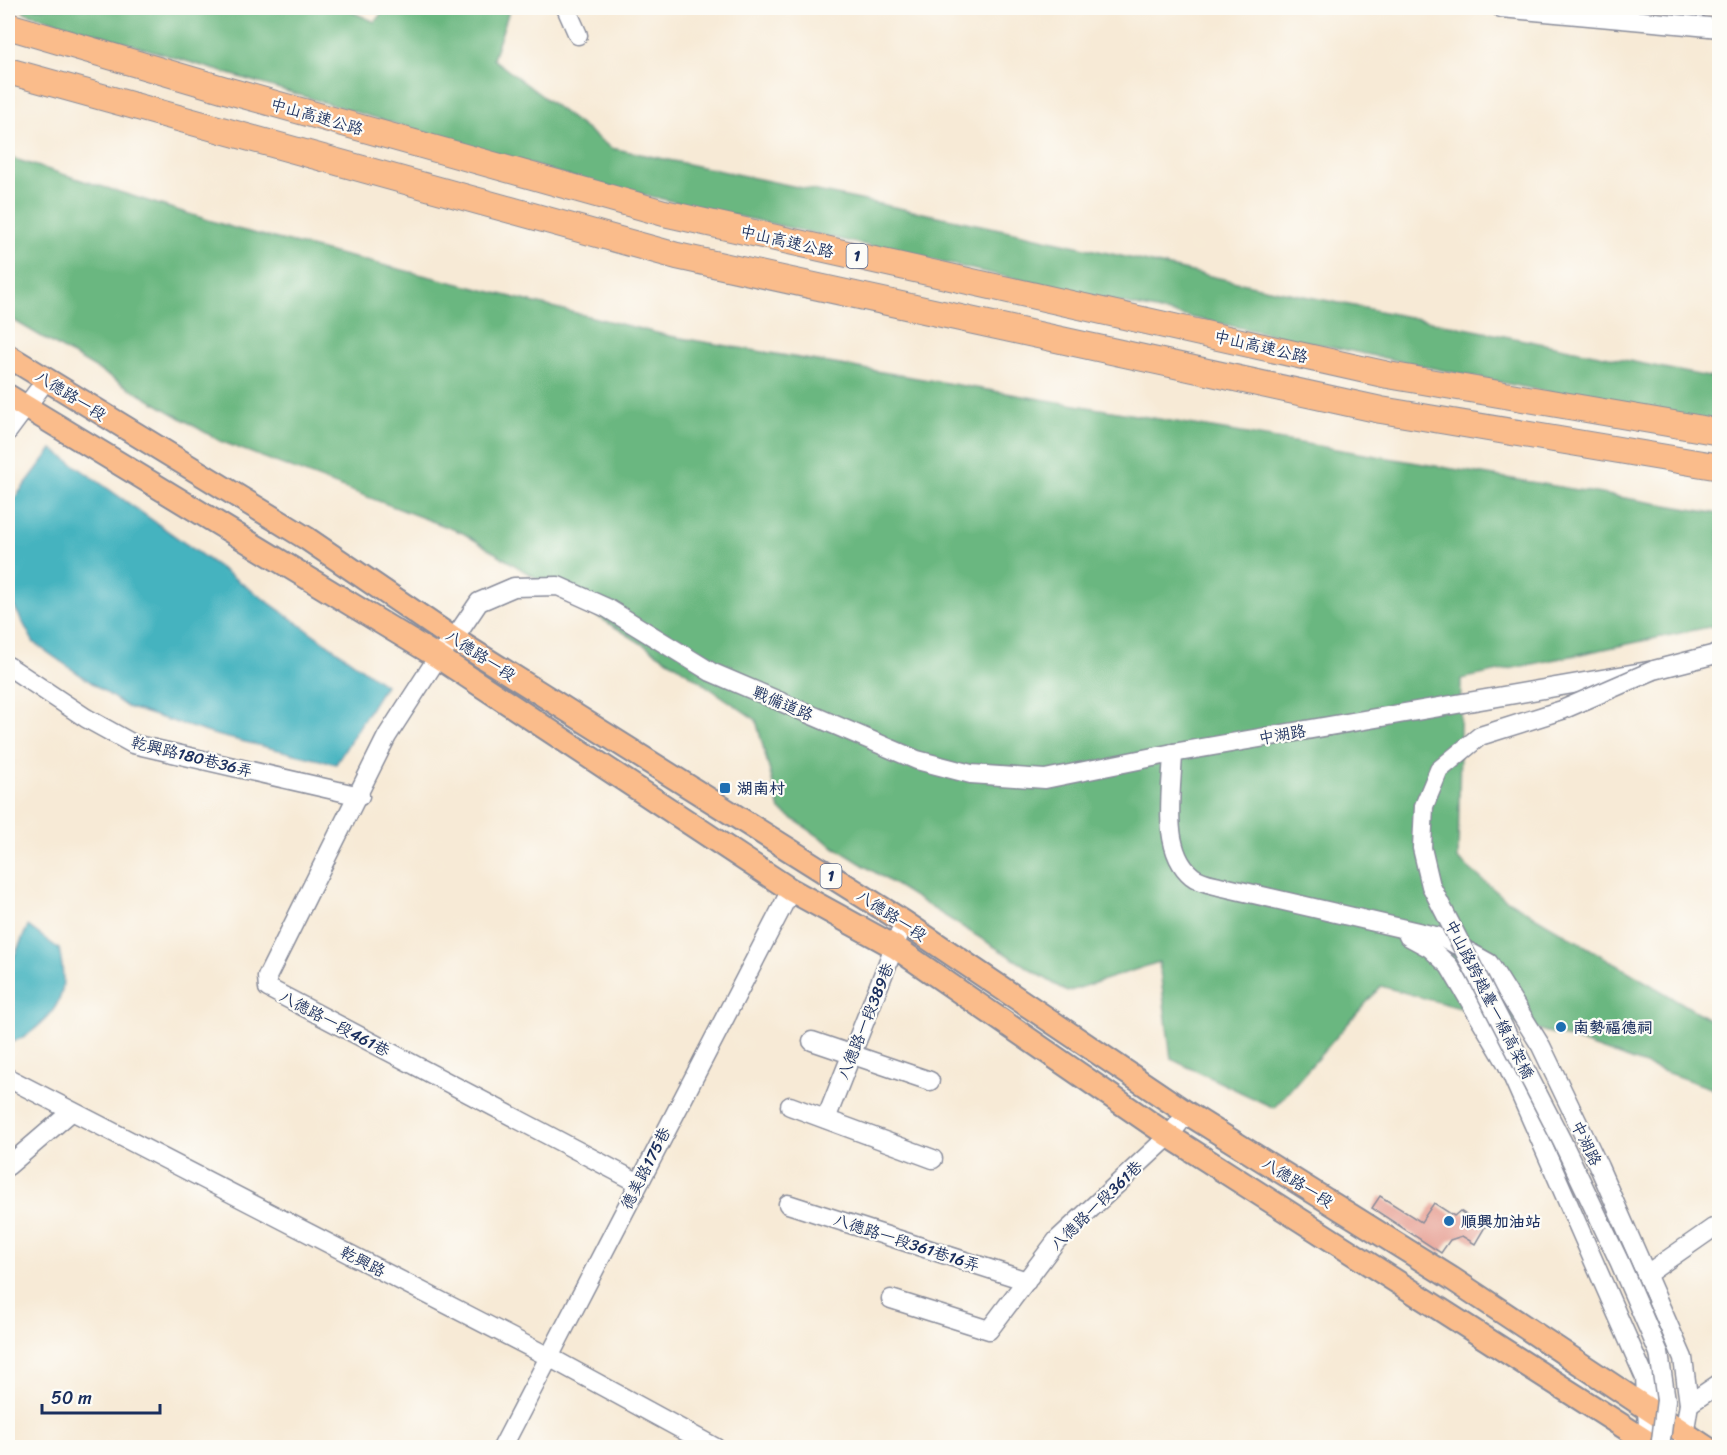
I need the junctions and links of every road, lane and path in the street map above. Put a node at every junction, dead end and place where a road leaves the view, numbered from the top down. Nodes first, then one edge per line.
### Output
1 (566, 8) edge
2 (1501, 8) edge
3 (8, 26) edge
4 (1719, 28) edge
5 (578, 35) dead end
6 (8, 71) edge
7 (8, 356) edge
8 (46, 380) junction
9 (17, 402) edge
10 (8, 431) edge
11 (1719, 432) edge
12 (1719, 467) edge
13 (454, 639) junction
14 (1719, 653) edge
15 (438, 657) junction
16 (8, 666) edge
17 (1654, 670) junction
18 (1173, 753) junction
19 (360, 796) junction
20 (791, 890) junction
21 (904, 922) junction
22 (1390, 927) junction
23 (895, 947) junction
24 (812, 1041) dead end
25 (1542, 1051) junction
26 (851, 1055) junction
27 (1508, 1067) junction
28 (8, 1078) edge
29 (930, 1081) dead end
30 (790, 1106) dead end
31 (71, 1112) junction
32 (1187, 1113) junction
33 (826, 1119) junction
34 (1168, 1136) junction
35 (933, 1159) dead end
36 (8, 1167) edge
37 (1601, 1172) junction
38 (1558, 1180) junction
39 (637, 1182) junction
40 (788, 1204) dead end
41 (1713, 1228) dead end
42 (1647, 1275) junction
43 (1027, 1281) junction
44 (891, 1299) dead end
45 (549, 1357) junction
46 (1719, 1383) edge
47 (1689, 1404) junction
48 (1647, 1408) junction
49 (1684, 1440) edge
50 (1653, 1446) edge
51 (502, 1448) edge
52 (716, 1448) edge
53 (1707, 1448) edge

1 - 5 street
2 - 4 street
3 - 11 highway, 中山高速公路 / 1
6 - 12 highway, 1
7 - 8 main road, 八德路一段 / 1
8 - 9 street
8 - 13 main road, 八德路一段 / 1
9 - 10 street
9 - 15 main road, 八德路一段 / 1
13 - 15 street, 戰備道路
13 - 18 street, 戰備道路
13 - 21 main road, 八德路一段 / 1
14 - 17 street, 中湖路
15 - 19 street, 八德路一段461巷
15 - 20 main road, 八德路一段 / 1
16 - 19 street, 乾興路180巷36弄
17 - 18 street, 中湖路
17 - 50 street, 中山路跨越臺一線高架橋, bridge
18 - 22 street, 中湖路
19 - 39 street, 八德路一段461巷
20 - 23 main road, 八德路一段 / 1
20 - 39 street, 德美路175巷
21 - 23 street, 八德路一段389巷
21 - 32 main road, 八德路一段 / 1
22 - 25 street, 中湖路
22 - 27 street, 中湖路
23 - 26 street, 八德路一段389巷
23 - 34 main road, 八德路一段 / 1
24 - 26 street
25 - 27 street
25 - 37 street, 中湖路
26 - 29 street
26 - 33 street, 八德路一段389巷
27 - 38 street, 中湖路
28 - 31 street, 乾興路
30 - 33 street
31 - 36 street
31 - 45 street, 乾興路
32 - 34 street, 八德路一段361巷
32 - 48 main road, 八德路一段 / 1
33 - 35 street
34 - 43 street, 八德路一段361巷
34 - 50 main road, 八德路一段 / 1
37 - 38 street
37 - 42 street, 中湖路
38 - 48 street, 中湖路
39 - 45 street, 德美路175巷
40 - 43 street, 八德路一段361巷16弄
41 - 42 street
42 - 47 street, 中湖路
43 - 44 street, 八德路一段361巷
45 - 51 street, 德美路175巷
45 - 52 street, 乾興路
46 - 47 street
47 - 49 street, 中湖路
48 - 49 main road, 八德路一段 / 1
48 - 50 street, 中湖路
49 - 53 main road, 八德路一段 / 1

